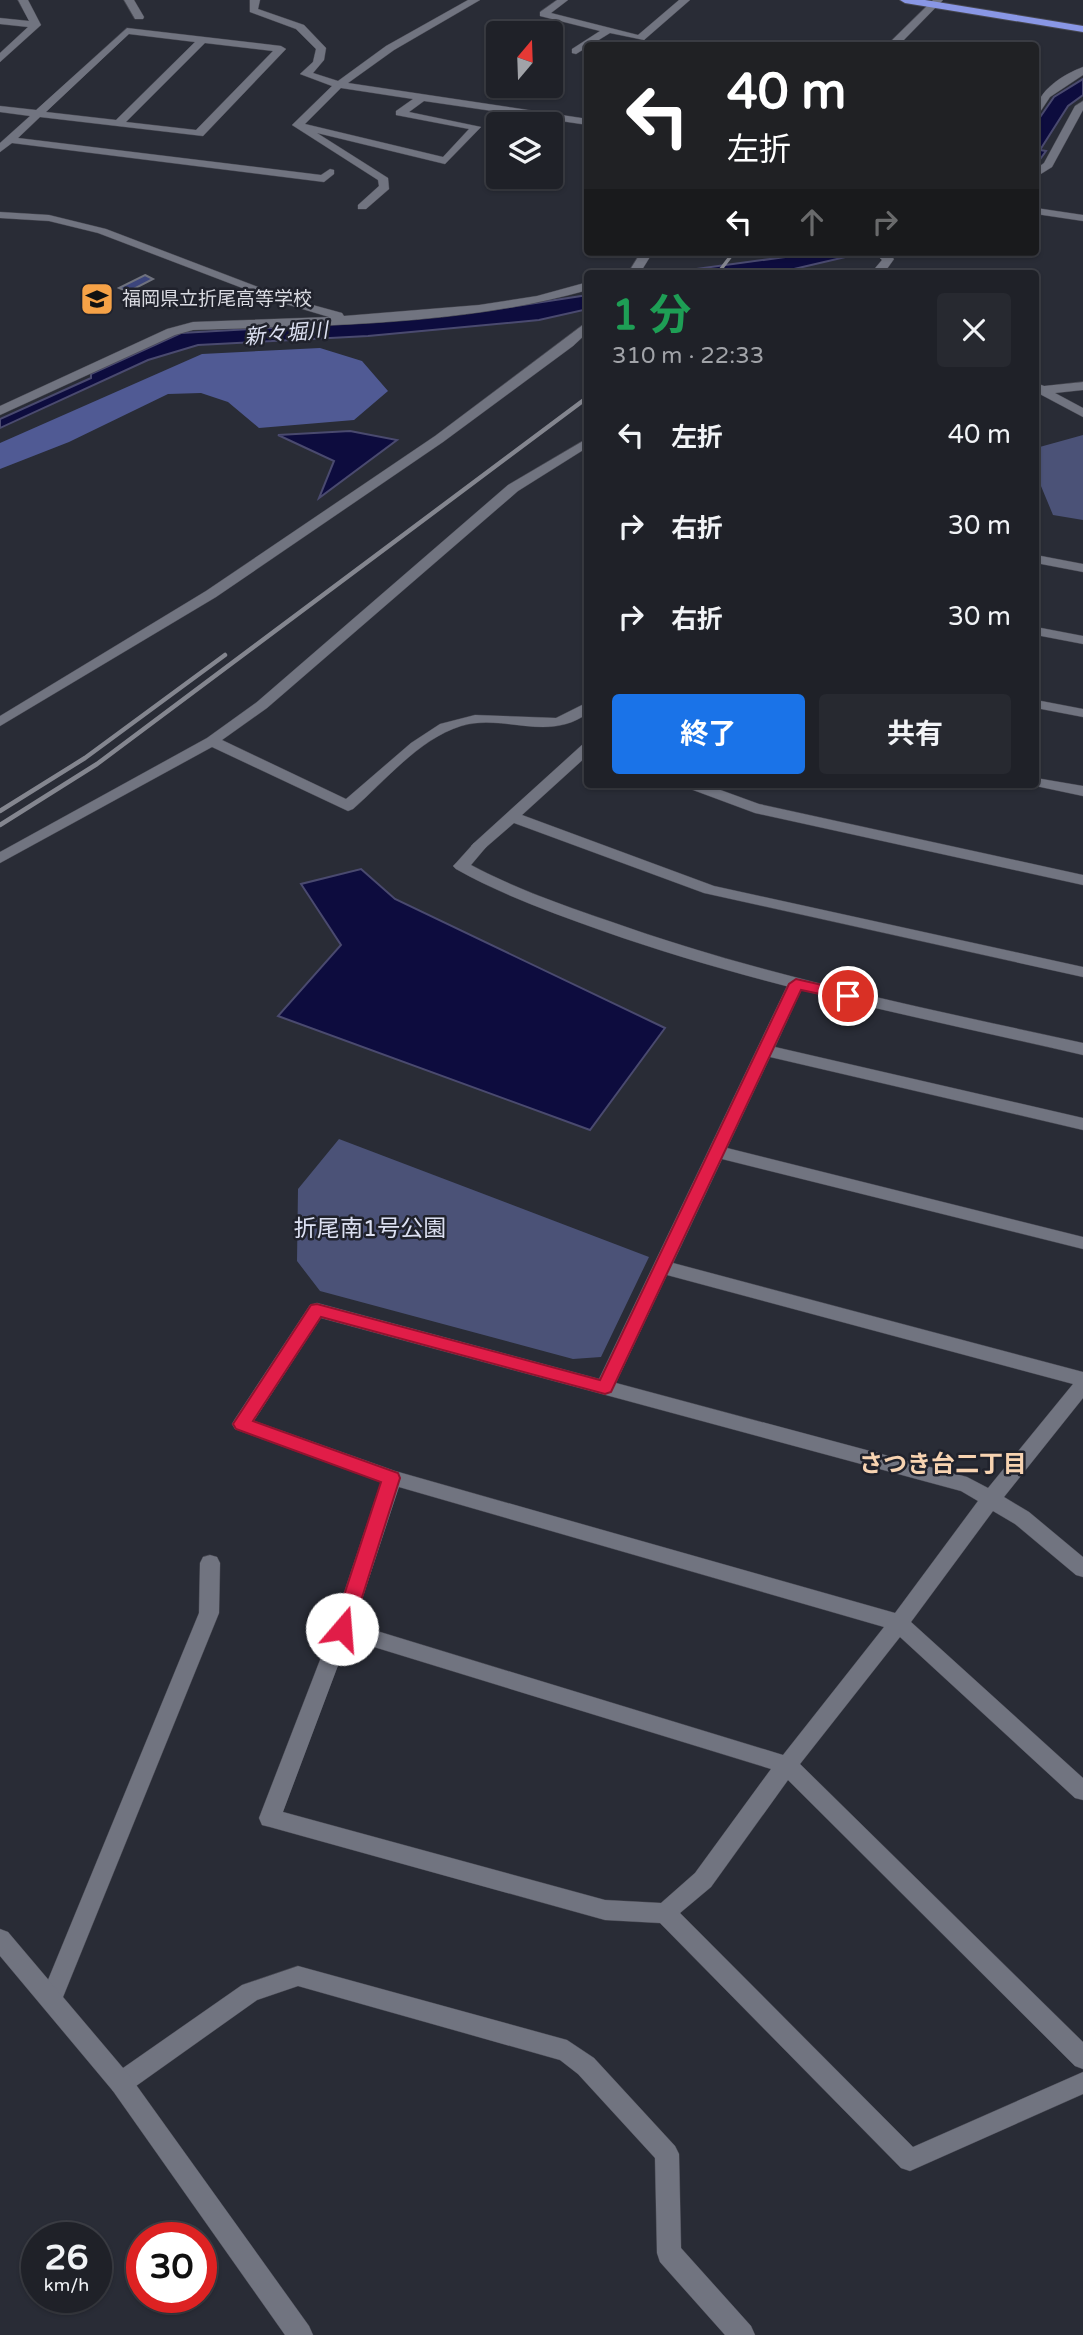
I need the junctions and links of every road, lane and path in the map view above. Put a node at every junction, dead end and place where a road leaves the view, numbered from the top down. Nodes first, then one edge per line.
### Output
1 (23, 0) edge
2 (129, 0) edge
3 (255, 0) edge
4 (475, 0) edge
5 (563, 0) edge
6 (685, 0) edge
7 (905, 0) edge
8 (961, 0) edge
9 (936, 2) edge
10 (1021, 15) junction
11 (139, 17) dead end
12 (0, 20) edge
13 (1083, 20) edge
14 (36, 25) junction
15 (1083, 29) edge
16 (608, 30) junction
17 (204, 39) junction
18 (590, 42) edge
19 (895, 42) edge
20 (584, 46) edge
21 (576, 51) dead end
22 (0, 59) edge
23 (1083, 70) edge
24 (339, 85) junction
25 (423, 97) junction
26 (1083, 104) edge
27 (1039, 106) edge
28 (0, 109) edge
29 (37, 114) junction
30 (584, 121) edge
31 (118, 124) junction
32 (297, 125) junction
33 (10, 140) junction
34 (187, 147) junction
35 (0, 149) edge
36 (330, 172) dead end
37 (1039, 172) edge
38 (362, 207) dead end
39 (1039, 211) edge
40 (0, 215) edge
41 (1083, 218) edge
42 (884, 256) edge
43 (881, 270) edge
44 (584, 287) edge
45 (352, 320) junction
46 (584, 329) edge
47 (1083, 386) edge
48 (1041, 388) edge
49 (0, 411) edge
50 (1083, 413) edge
51 (584, 444) edge
52 (1039, 560) edge
53 (1083, 568) edge
54 (1039, 632) edge
55 (1083, 640) edge
56 (1039, 705) edge
57 (584, 710) edge
58 (1083, 713) edge
59 (0, 722) edge
60 (212, 741) junction
61 (584, 751) edge
62 (1039, 783) edge
63 (702, 788) edge
64 (1083, 791) edge
65 (512, 817) junction
66 (0, 858) edge
67 (1083, 880) edge
68 (1083, 972) edge
69 (796, 984) junction
70 (1083, 1049) edge
71 (764, 1050) junction
72 (1083, 1124) edge
73 (717, 1152) junction
74 (1083, 1243) edge
75 (663, 1267) junction
76 (1083, 1379) edge
77 (1083, 1385) edge
78 (605, 1387) junction
79 (391, 1478) junction
80 (991, 1499) junction
81 (210, 1563) dead end
82 (1083, 1569) edge
83 (899, 1623) junction
84 (342, 1629) junction
85 (787, 1765) junction
86 (1083, 1791) edge
87 (665, 1913) junction
88 (0, 1939) edge
89 (52, 1997) junction
90 (1083, 2059) edge
91 (121, 2083) junction
92 (1083, 2084) edge
93 (298, 2334) edge
94 (742, 2335) edge

1 - 14 street
2 - 11 street
3 - 24 street
4 - 24 street
5 - 16 street
6 - 16 street
7 - 9 highway
8 - 10 highway
9 - 10 highway
9 - 19 street
10 - 13 highway
10 - 15 highway
12 - 14 street
14 - 22 street
16 - 18 street
17 - 29 street
17 - 31 street
17 - 34 street
20 - 21 street
23 - 27 street
24 - 25 street
24 - 32 street
25 - 30 street
25 - 32 street
26 - 37 street
28 - 29 street
29 - 31 street
29 - 33 street
31 - 34 street
32 - 38 street
33 - 34 street
33 - 35 street
34 - 36 street
39 - 41 street
40 - 45 street
42 - 43 street
44 - 45 street
45 - 49 street
46 - 59 street
47 - 48 street
48 - 50 street
51 - 60 street
52 - 53 street
54 - 55 street
56 - 58 street
57 - 60 street
60 - 66 street
61 - 65 street
62 - 64 street
63 - 67 street
65 - 68 street
65 - 69 street
69 - 70 street
69 - 71 street
71 - 72 street
71 - 73 street
73 - 74 street
73 - 75 street
75 - 76 street
75 - 78 street
77 - 80 street
78 - 79 street
78 - 80 street
79 - 83 street
79 - 84 street
80 - 82 street
80 - 83 street
81 - 89 street
83 - 85 street
83 - 86 street
84 - 85 street
84 - 87 street
85 - 87 street
85 - 90 street
87 - 92 street
88 - 89 street
89 - 91 street
91 - 93 street
91 - 94 street

